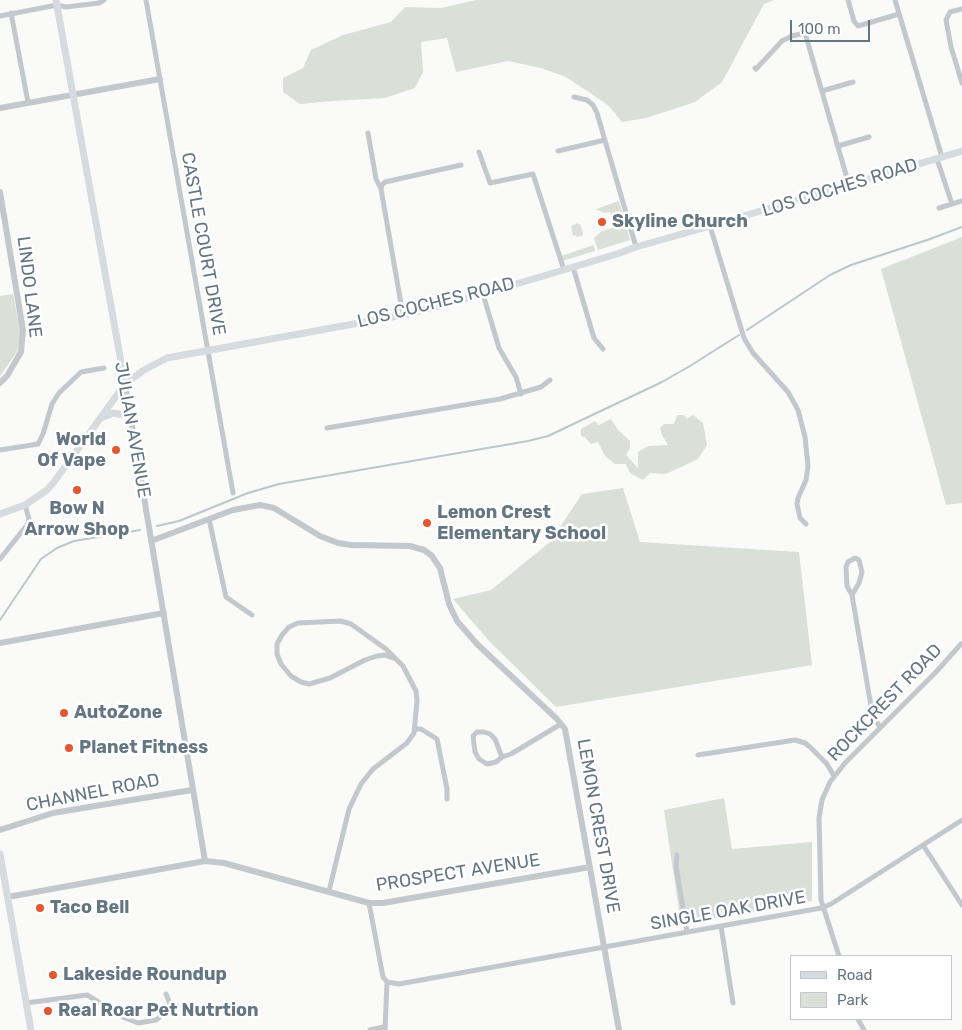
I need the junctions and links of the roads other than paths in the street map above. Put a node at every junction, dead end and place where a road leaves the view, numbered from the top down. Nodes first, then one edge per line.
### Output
1 (104, 0) edge
2 (146, 0) edge
3 (848, 0) edge
4 (895, 0) edge
5 (57, 2) edge
6 (962, 9) edge
7 (11, 13) junction
8 (899, 14) junction
9 (0, 16) edge
10 (755, 68) dead end
11 (961, 74) edge
12 (160, 79) junction
13 (853, 82) dead end
14 (962, 83) edge
15 (822, 91) junction
16 (73, 94) junction
17 (574, 97) dead end
18 (28, 102) junction
19 (0, 108) edge
20 (368, 133) dead end
21 (869, 137) dead end
22 (605, 140) junction
23 (838, 146) junction
24 (558, 151) dead end
25 (962, 151) edge
26 (479, 152) dead end
27 (939, 158) junction
28 (461, 165) dead end
29 (849, 185) junction
30 (381, 189) junction
31 (0, 192) edge
32 (962, 201) edge
33 (952, 204) junction
34 (940, 208) dead end
35 (710, 226) junction
36 (636, 246) junction
37 (573, 267) junction
38 (564, 270) junction
39 (483, 294) junction
40 (403, 315) junction
41 (208, 349) junction
42 (602, 349) dead end
43 (104, 368) dead end
44 (550, 380) dead end
45 (2, 382) edge
46 (125, 384) junction
47 (522, 394) junction
48 (130, 416) junction
49 (99, 419) junction
50 (327, 428) dead end
51 (0, 450) edge
52 (233, 493) dead end
53 (25, 505) junction
54 (0, 514) edge
55 (209, 519) junction
56 (806, 524) dead end
57 (152, 541) junction
58 (0, 559) edge
59 (852, 595) junction
60 (164, 613) junction
61 (252, 615) dead end
62 (0, 643) edge
63 (961, 644) edge
64 (396, 659) junction
65 (562, 724) junction
66 (414, 728) junction
67 (880, 728) junction
68 (698, 755) dead end
69 (502, 757) junction
70 (834, 776) junction
71 (192, 790) junction
72 (448, 798) dead end
73 (962, 820) edge
74 (0, 830) edge
75 (923, 845) junction
76 (0, 854) edge
77 (678, 855) dead end
78 (206, 861) junction
79 (590, 867) junction
80 (329, 891) junction
81 (8, 898) junction
82 (369, 903) junction
83 (962, 905) edge
84 (823, 908) junction
85 (721, 926) junction
86 (687, 932) junction
87 (605, 948) junction
88 (839, 955) edge
89 (387, 982) junction
90 (166, 994) dead end
91 (733, 1003) dead end
92 (26, 1004) junction
93 (384, 1029) edge
94 (31, 1030) edge
95 (370, 1030) edge
96 (619, 1030) edge

1 - 5 street
2 - 12 street, CASTLE COURT DRIVE
3 - 8 street
4 - 8 street
5 - 7 street
5 - 16 main road, JULIAN AVENUE
6 - 11 street
7 - 9 street
7 - 18 street
8 - 27 street
10 - 15 street
11 - 14 street
12 - 16 street
12 - 41 street, CASTLE COURT DRIVE
13 - 15 street
15 - 23 street
16 - 18 street
16 - 46 main road, JULIAN AVENUE
17 - 22 street
18 - 19 street
20 - 30 street
21 - 23 street
22 - 24 street
22 - 36 street
23 - 29 street
25 - 27 main road, LOS COCHES ROAD
26 - 38 street
27 - 29 main road, LOS COCHES ROAD
27 - 33 street
28 - 30 street
29 - 35 main road, LOS COCHES ROAD
30 - 40 street
31 - 45 street, LINDO LANE
32 - 33 street
33 - 34 street
35 - 36 main road, LOS COCHES ROAD
35 - 56 street
36 - 37 main road, LOS COCHES ROAD
37 - 38 main road, LOS COCHES ROAD
37 - 42 street
38 - 39 main road, LOS COCHES ROAD
39 - 40 main road, LOS COCHES ROAD
39 - 47 street
40 - 41 main road, LOS COCHES ROAD
41 - 46 main road, LOS COCHES ROAD
41 - 52 street, CASTLE COURT DRIVE
43 - 51 street
44 - 47 street
46 - 48 street, JULIAN AVENUE
46 - 49 main road, LOS COCHES ROAD
47 - 50 street
48 - 49 main road
48 - 57 street, JULIAN AVENUE
49 - 53 main road, LOS COCHES ROAD
53 - 54 main road, LOS COCHES ROAD
53 - 58 street
55 - 57 street, LEMON CREST DRIVE
55 - 61 street
55 - 65 street, LEMON CREST DRIVE
57 - 60 street, JULIAN AVENUE
59 - 59 street
59 - 67 street
60 - 62 street
60 - 71 street, JULIAN AVENUE
63 - 67 street, ROCKCREST ROAD
64 - 64 street
64 - 66 street
65 - 69 street
65 - 79 street, LEMON CREST DRIVE
66 - 72 street
66 - 80 street
67 - 70 street, ROCKCREST ROAD
68 - 70 street
69 - 69 street
70 - 84 street, ROCKCREST ROAD
71 - 74 street, CHANNEL ROAD
71 - 78 street, JULIAN AVENUE
73 - 75 street, SINGLE OAK DRIVE
75 - 83 street
75 - 84 street, SINGLE OAK DRIVE
76 - 81 main road
77 - 86 street
78 - 80 street, PROSPECT AVENUE
78 - 81 street, PROSPECT AVENUE
79 - 82 street, PROSPECT AVENUE
79 - 87 street, LEMON CREST DRIVE
80 - 82 street, PROSPECT AVENUE
81 - 92 main road
82 - 89 street
84 - 85 street, SINGLE OAK DRIVE
84 - 88 street, ROCKCREST ROAD
85 - 86 street, SINGLE OAK DRIVE
85 - 91 street
86 - 87 street, SINGLE OAK DRIVE
87 - 89 street, SINGLE OAK DRIVE
87 - 96 street, LEMON CREST DRIVE
89 - 93 street
90 - 92 street
92 - 94 main road
93 - 95 street

